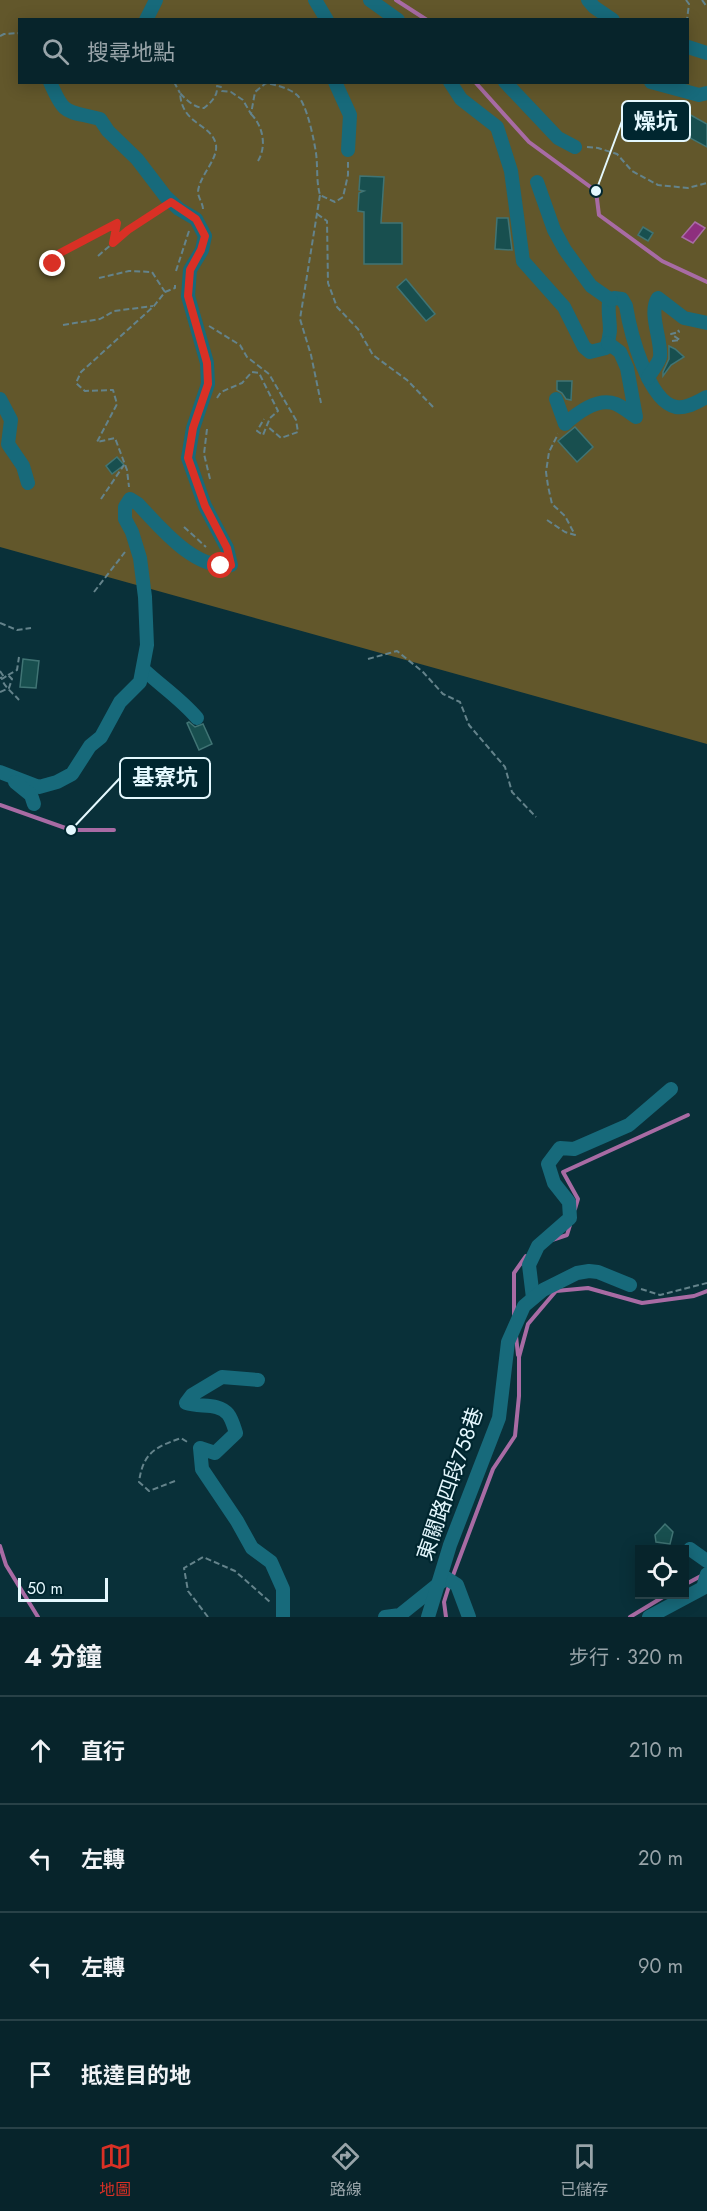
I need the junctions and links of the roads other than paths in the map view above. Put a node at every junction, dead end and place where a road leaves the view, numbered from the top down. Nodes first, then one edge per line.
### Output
1 (156, 0) edge
2 (315, 0) edge
3 (370, 0) edge
4 (588, 0) edge
5 (147, 18) edge
6 (326, 18) edge
7 (394, 18) edge
8 (610, 18) edge
9 (689, 48) edge
10 (707, 53) edge
11 (51, 84) edge
12 (336, 84) edge
13 (451, 84) edge
14 (507, 84) edge
15 (658, 84) edge
16 (707, 93) edge
17 (575, 147) road end
18 (348, 150) road end
19 (537, 182) dead end
20 (611, 300) junction
21 (707, 323) edge
22 (608, 343) junction
23 (648, 378) junction
24 (707, 397) edge
25 (0, 399) edge
26 (556, 399) dead end
27 (28, 483) dead end
28 (143, 669) junction
29 (197, 718) dead end
30 (4, 773) edge
31 (34, 804) dead end
32 (670, 1089) dead end
33 (630, 1285) road end
34 (534, 1298) junction
35 (258, 1380) dead end
36 (690, 1549) dead end
37 (707, 1561) edge
38 (707, 1574) edge
39 (438, 1583) junction
40 (284, 1616) edge
41 (385, 1617) edge
42 (428, 1617) edge
43 (469, 1617) edge
44 (649, 1617) edge

1 - 5 street
2 - 6 street
3 - 7 street
4 - 8 street
9 - 10 street
11 - 28 street
12 - 18 street
13 - 22 street
14 - 17 street
15 - 16 street
19 - 20 street
20 - 22 street
20 - 23 street
21 - 23 street
22 - 26 street
23 - 24 street
25 - 27 street
28 - 29 street
28 - 30 street
30 - 31 street
32 - 34 street
33 - 34 street, 東關路四段758巷
34 - 39 street, 東關路四段758巷
35 - 40 street
36 - 37 street
38 - 44 street
39 - 41 street, 東關路四段758巷
39 - 42 street, 東關路四段758巷
39 - 43 street, 東關路四段758巷

